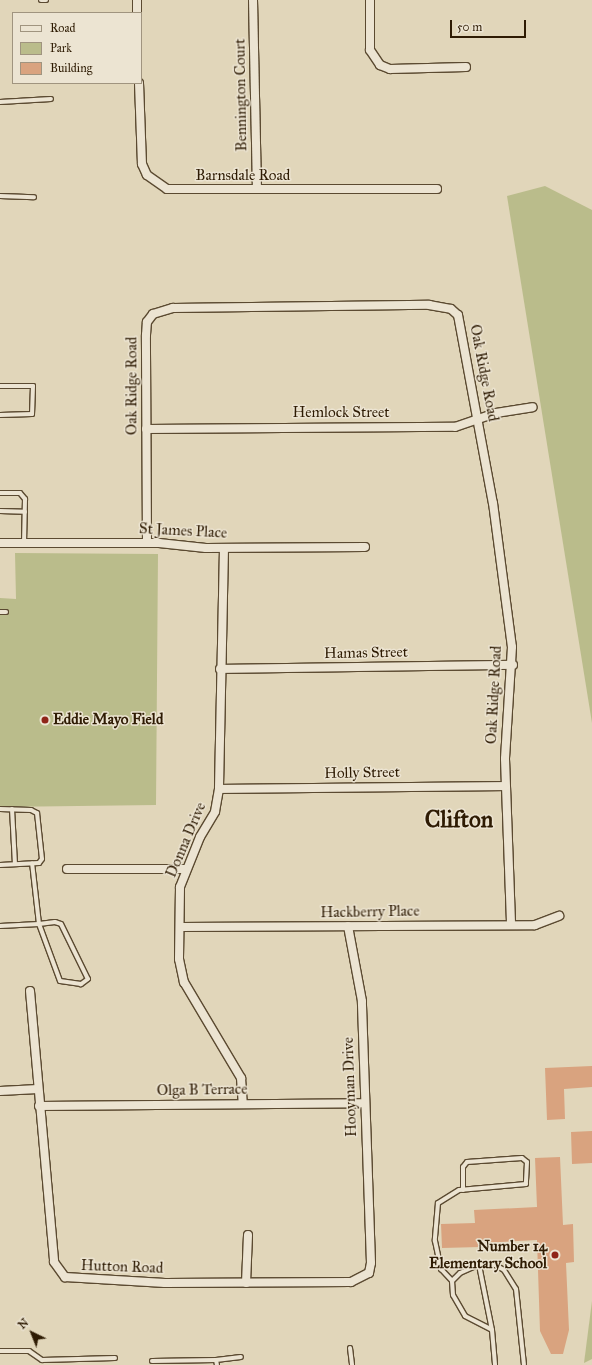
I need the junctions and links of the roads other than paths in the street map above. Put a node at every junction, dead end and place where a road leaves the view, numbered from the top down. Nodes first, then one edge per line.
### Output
1 (41, 0) edge
2 (46, 0) edge
3 (137, 0) edge
4 (253, 0) edge
5 (370, 0) edge
6 (137, 12) edge
7 (466, 66) dead end
8 (139, 84) edge
9 (51, 99) dead end
10 (0, 102) edge
11 (437, 189) dead end
12 (257, 190) junction
13 (0, 196) edge
14 (34, 197) dead end
15 (0, 386) edge
16 (533, 407) dead end
17 (0, 414) edge
18 (478, 418) junction
19 (146, 429) junction
20 (0, 492) edge
21 (0, 511) edge
22 (25, 512) junction
23 (24, 542) junction
24 (0, 543) edge
25 (147, 543) junction
26 (365, 546) dead end
27 (224, 548) junction
28 (0, 612) edge
29 (6, 612) dead end
30 (513, 665) junction
31 (220, 669) junction
32 (505, 786) junction
33 (220, 789) junction
34 (0, 809) edge
35 (12, 809) junction
36 (32, 863) junction
37 (15, 864) junction
38 (0, 865) edge
39 (67, 869) dead end
40 (185, 869) junction
41 (558, 916) dead end
42 (39, 924) junction
43 (511, 924) junction
44 (0, 926) edge
45 (348, 926) junction
46 (180, 927) junction
47 (30, 991) dead end
48 (38, 1089) junction
49 (0, 1091) edge
50 (364, 1103) junction
51 (243, 1104) junction
52 (39, 1106) junction
53 (463, 1190) junction
54 (248, 1235) dead end
55 (371, 1249) joint
56 (479, 1265) junction
57 (452, 1281) junction
58 (246, 1283) junction
59 (492, 1330) junction
60 (350, 1348) dead end
61 (0, 1351) edge
62 (241, 1357) dead end
63 (115, 1358) dead end
64 (152, 1361) dead end
65 (217, 1363) edge
66 (352, 1365) edge
67 (495, 1365) edge
68 (524, 1365) edge

1 - 2 lane
3 - 6 street
4 - 12 street, Bennington Court
5 - 7 street
8 - 12 street, Barnsdale Road
9 - 10 lane
11 - 12 street, Barnsdale Road
13 - 14 lane
15 - 17 lane
16 - 18 street, Hemlock Street
18 - 19 street, Hemlock Street
18 - 19 street, Oak Ridge Road
18 - 30 street, Oak Ridge Road
19 - 25 street, Oak Ridge Road
20 - 22 lane
21 - 22 lane
22 - 23 lane
23 - 24 street, St James Place
23 - 25 street, St James Place
25 - 27 street, St James Place
26 - 27 street, St James Place
27 - 31 street, Donna Drive
28 - 29 lane
30 - 31 street, Hamas Street
30 - 32 street, Oak Ridge Road
31 - 33 street, Donna Drive
32 - 33 street, Holly Street
32 - 43 street, Oak Ridge Road
33 - 40 street, Donna Drive
34 - 35 lane
35 - 36 lane
35 - 37 lane
36 - 37 lane
36 - 42 lane
37 - 38 lane
39 - 40 street
40 - 46 street, Donna Drive
41 - 43 street, Hackberry Place
42 - 42 lane
42 - 44 lane
43 - 45 street, Hackberry Place
45 - 46 street, Hackberry Place
45 - 50 street, Hooyman Drive
46 - 51 street, Donna Drive
47 - 48 street, Hutton Road
48 - 49 street
48 - 52 street, Hutton Road
50 - 51 street, Olga B Terrace
50 - 55 street, Hooyman Drive
51 - 52 street, Olga B Terrace
52 - 58 street, Hutton Road
53 - 53 lane
53 - 57 lane
54 - 58 street
55 - 58 street, Hutton Road
56 - 57 lane
56 - 59 lane
56 - 68 lane
57 - 59 lane
59 - 67 lane
60 - 66 lane
61 - 63 lane
62 - 65 lane
64 - 65 lane

